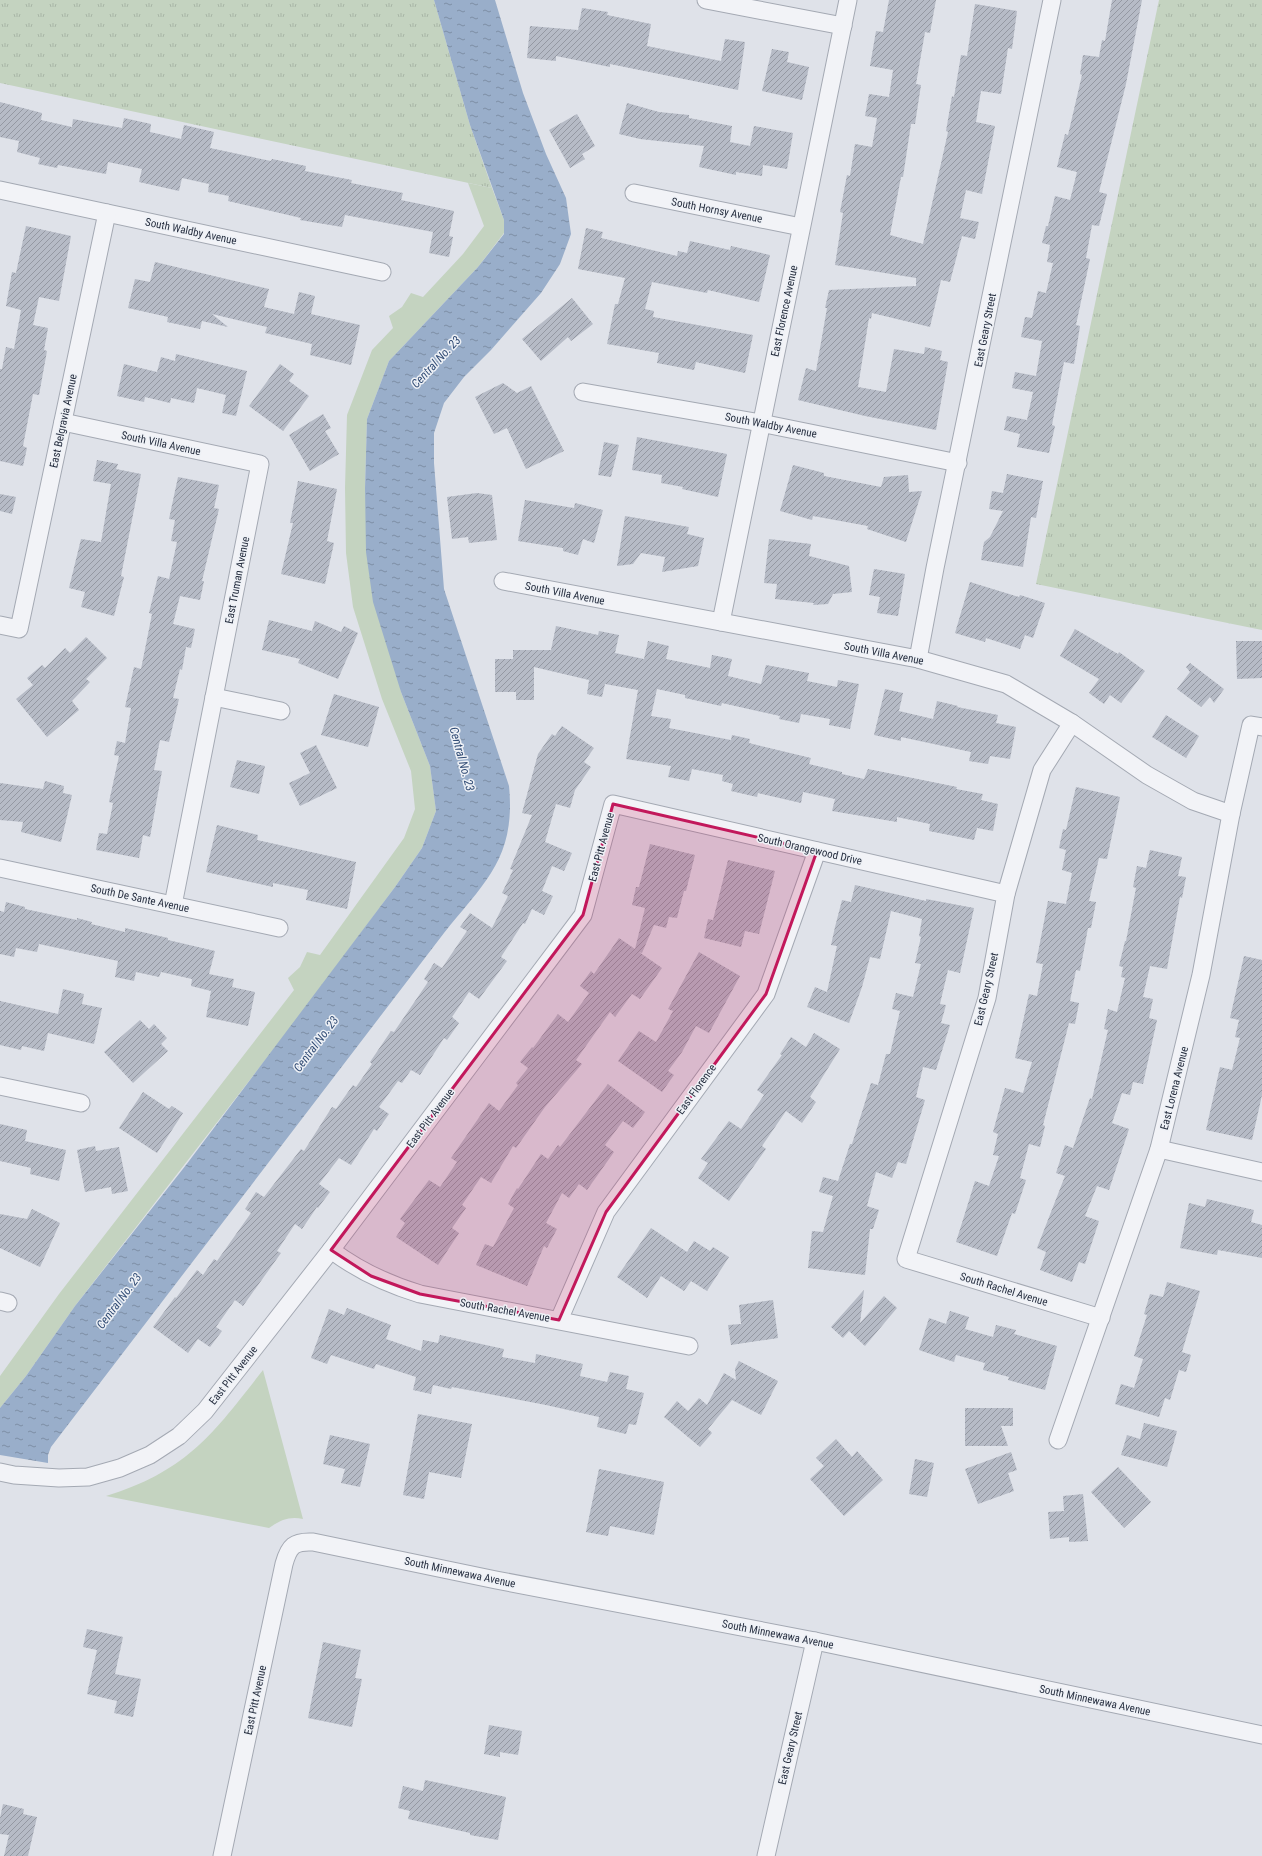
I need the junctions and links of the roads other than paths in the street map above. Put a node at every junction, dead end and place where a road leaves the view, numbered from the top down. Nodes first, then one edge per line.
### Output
1 (706, 0) edge
2 (848, 0) edge
3 (1052, 0) edge
4 (842, 26) junction
5 (0, 190) edge
6 (634, 193) dead end
7 (107, 213) junction
8 (801, 227) junction
9 (382, 272) dead end
10 (583, 392) dead end
11 (62, 422) junction
12 (761, 423) junction
13 (958, 463) junction
14 (260, 464) joint
15 (503, 581) dead end
16 (721, 622) junction
17 (0, 625) edge
18 (918, 659) junction
19 (214, 697) junction
20 (281, 711) dead end
21 (1072, 723) junction
22 (1256, 726) edge
23 (613, 804) joint
24 (1231, 814) junction
25 (817, 851) junction
26 (0, 868) edge
27 (1006, 894) junction
28 (173, 905) junction
29 (279, 928) dead end
30 (0, 1086) edge
31 (81, 1104) dead end
32 (1159, 1149) junction
33 (1262, 1172) edge
34 (331, 1250) junction
35 (906, 1259) joint
36 (1101, 1318) junction
37 (559, 1320) junction
38 (689, 1346) dead end
39 (1058, 1440) dead end
40 (7, 1474) edge
41 (293, 1545) joint
42 (815, 1641) junction
43 (1262, 1735) edge
44 (222, 1856) edge
45 (766, 1856) edge

1 - 4 street
2 - 4 street, East Florence Avenue
3 - 13 street, East Geary Street
4 - 8 street, East Florence Avenue
5 - 7 street, South Waldby Avenue
6 - 8 street, South Hornsy Avenue
7 - 9 street, South Waldby Avenue
7 - 11 street, East Belgravia Avenue
8 - 12 street, East Florence Avenue
10 - 12 street, South Waldby Avenue
11 - 14 street, South Villa Avenue
11 - 17 street, East Belgravia Avenue
12 - 13 street, South Waldby Avenue
12 - 16 street, East Florence Avenue
13 - 18 street, East Geary Street
14 - 19 street, East Truman Avenue
15 - 16 street, South Villa Avenue
16 - 18 street, South Villa Avenue
18 - 21 street, South Villa Avenue
19 - 20 street
19 - 28 street, East Truman Avenue
21 - 24 street, South Villa Avenue
21 - 27 street, East Geary Street
22 - 24 street, East Lorena Avenue
23 - 25 street, South Orangewood Drive
23 - 34 street, East Pitt Avenue
24 - 32 street, East Lorena Avenue
25 - 27 street, South Orangewood Drive
25 - 37 street, East Florence
26 - 28 street, South De Sante Avenue
27 - 35 street, East Geary Street
28 - 29 street, South De Sante Avenue
30 - 31 street
32 - 33 street
32 - 36 street, East Lorena Avenue
34 - 37 street, South Rachel Avenue
34 - 40 street, East Pitt Avenue
35 - 36 street, South Rachel Avenue
36 - 39 street, East Lorena Avenue
37 - 38 street, South Rachel Avenue
41 - 42 street, South Minnewawa Avenue
41 - 44 street, East Pitt Avenue
42 - 43 street, South Minnewawa Avenue
42 - 45 street, East Geary Street

